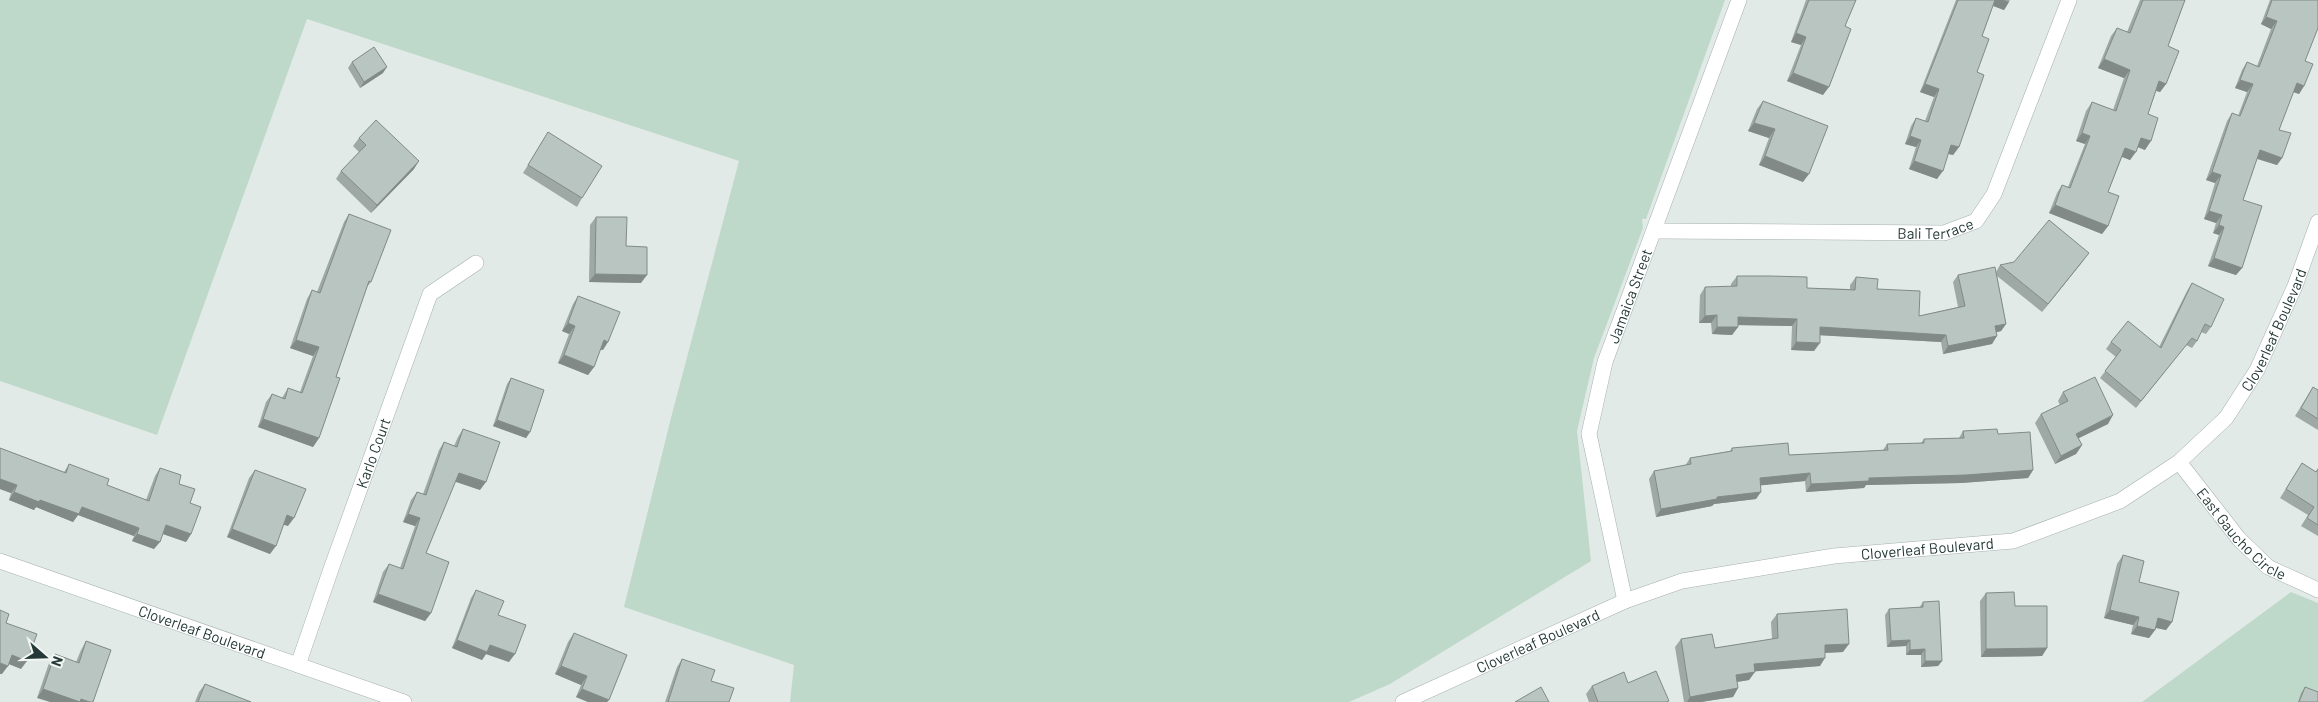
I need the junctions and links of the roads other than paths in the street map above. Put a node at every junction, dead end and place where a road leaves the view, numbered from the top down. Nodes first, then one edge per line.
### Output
1 (1739, 0) edge
2 (2069, 0) edge
3 (2318, 222) edge
4 (1655, 230) junction
5 (476, 263) dead end
6 (2179, 462) junction
7 (0, 560) edge
8 (2318, 590) edge
9 (1625, 601) junction
10 (298, 665) junction
11 (404, 702) edge
12 (1403, 702) edge

1 - 4 street, Jamaica Street
2 - 4 street, Bali Terrace
3 - 6 street, Cloverleaf Boulevard
4 - 9 street, Jamaica Street
5 - 10 street, Karlo Court
6 - 8 street, East Gaucho Circle
6 - 9 street, Cloverleaf Boulevard
7 - 10 street, Cloverleaf Boulevard
9 - 12 street, Cloverleaf Boulevard
10 - 11 street, Cloverleaf Boulevard

